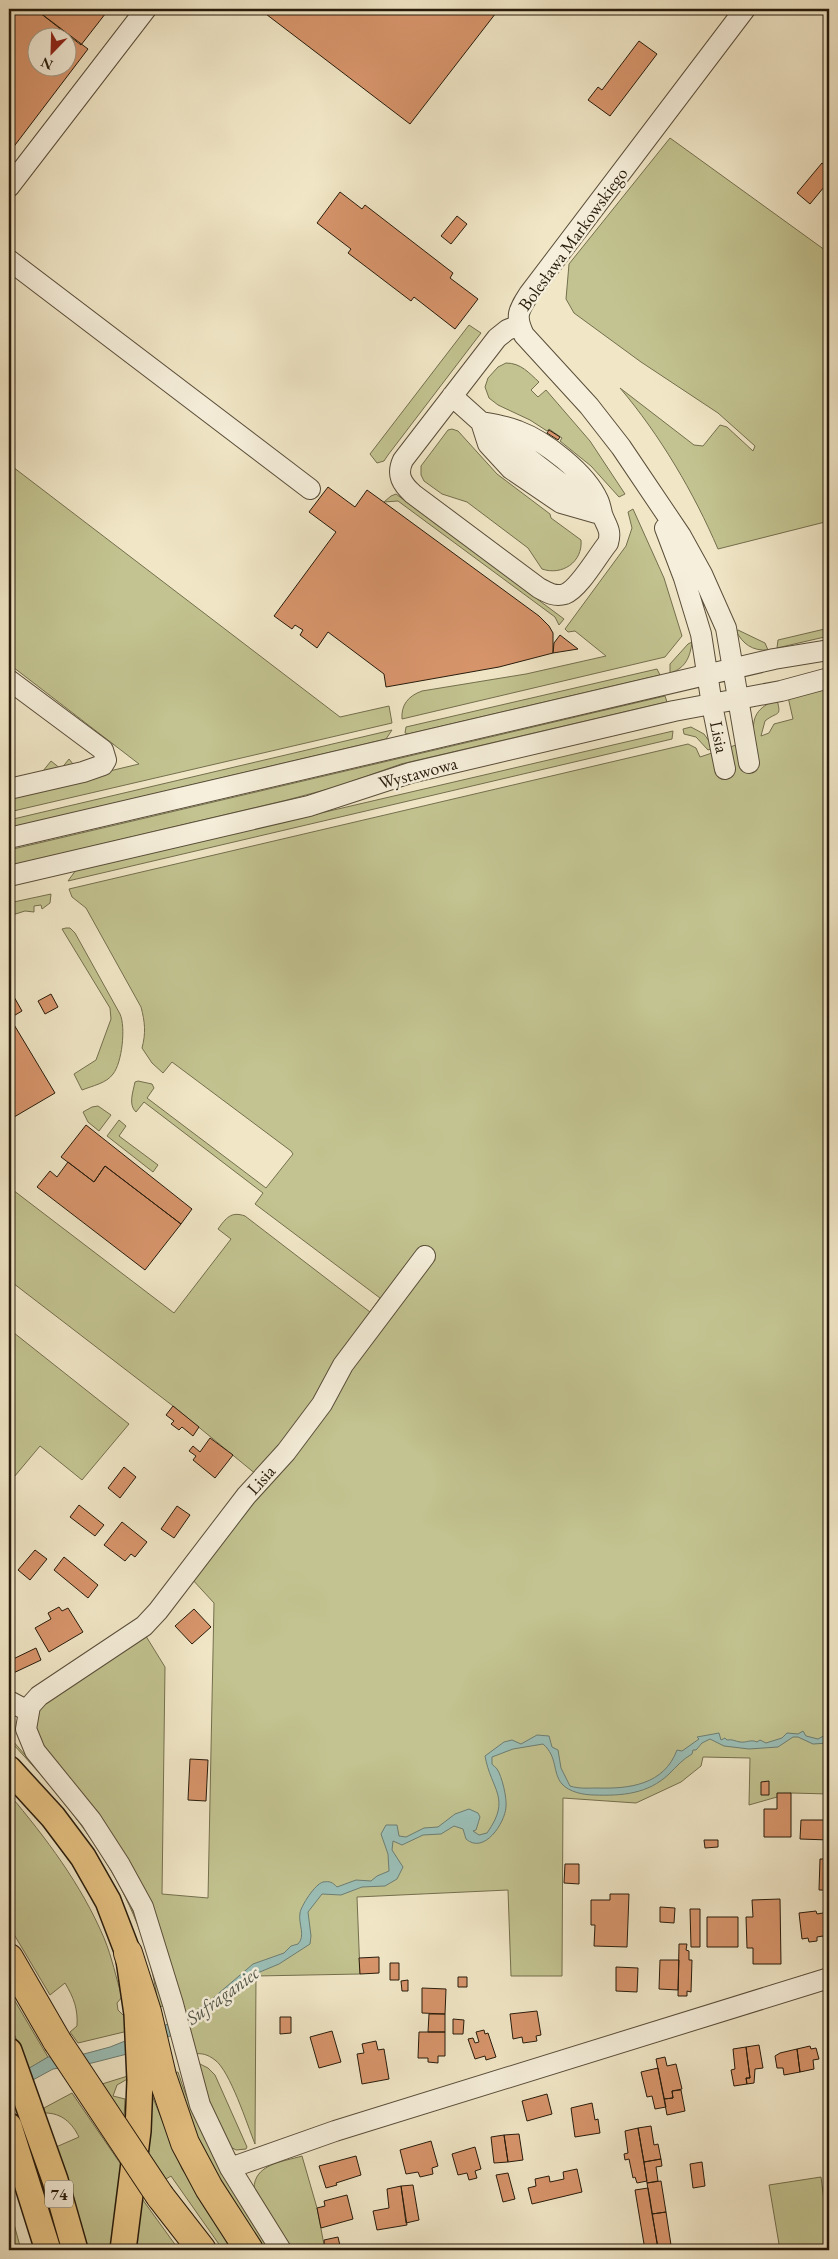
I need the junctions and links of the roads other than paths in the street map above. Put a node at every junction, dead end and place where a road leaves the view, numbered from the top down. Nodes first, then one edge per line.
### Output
1 (146, 9) edge
2 (745, 9) edge
3 (9, 187) edge
4 (9, 260) edge
5 (519, 325) junction
6 (452, 396) junction
7 (481, 422) junction
8 (310, 489) dead end
9 (650, 492) junction
10 (603, 515) junction
11 (829, 650) edge
12 (734, 668) junction
13 (708, 674) junction
14 (829, 678) edge
15 (9, 680) edge
16 (739, 701) junction
17 (712, 705) junction
18 (749, 763) dead end
19 (725, 769) dead end
20 (9, 789) edge
21 (9, 838) edge
22 (9, 876) edge
23 (425, 1256) dead end
24 (9, 1701) edge
25 (28, 1711) junction
26 (9, 1769) edge
27 (128, 1953) joint
28 (9, 1958) edge
29 (829, 1978) edge
30 (12, 2059) edge
31 (151, 2078) junction
32 (13, 2137) edge
33 (230, 2168) junction
34 (48, 2250) edge
35 (76, 2250) edge
36 (123, 2250) edge
37 (202, 2250) edge
38 (249, 2250) edge
39 (281, 2250) edge

1 - 3 street
2 - 5 street, Bolesława Markowskiego
4 - 8 street
5 - 6 street
5 - 9 street, Bolesława Markowskiego
6 - 7 street
6 - 10 street
7 - 10 street
7 - 10 street
9 - 12 street, Bolesława Markowskiego
9 - 13 street, Bolesława Markowskiego
11 - 12 street, Wystawowa
12 - 13 street, Wystawowa
12 - 16 street, Bolesława Markowskiego
13 - 17 street, Bolesława Markowskiego
13 - 21 street, Wystawowa
14 - 16 street, Wystawowa
15 - 20 street
16 - 17 street, Wystawowa
16 - 18 street, Lisia
17 - 19 street, Lisia
17 - 22 street, Wystawowa
23 - 25 street, Lisia
24 - 25 street
25 - 33 street
26 - 27 main road
27 - 31 highway
28 - 37 highway, bridge
29 - 33 street
30 - 35 main road, 74
31 - 36 main road
31 - 38 highway
32 - 34 main road, 74
33 - 39 street

